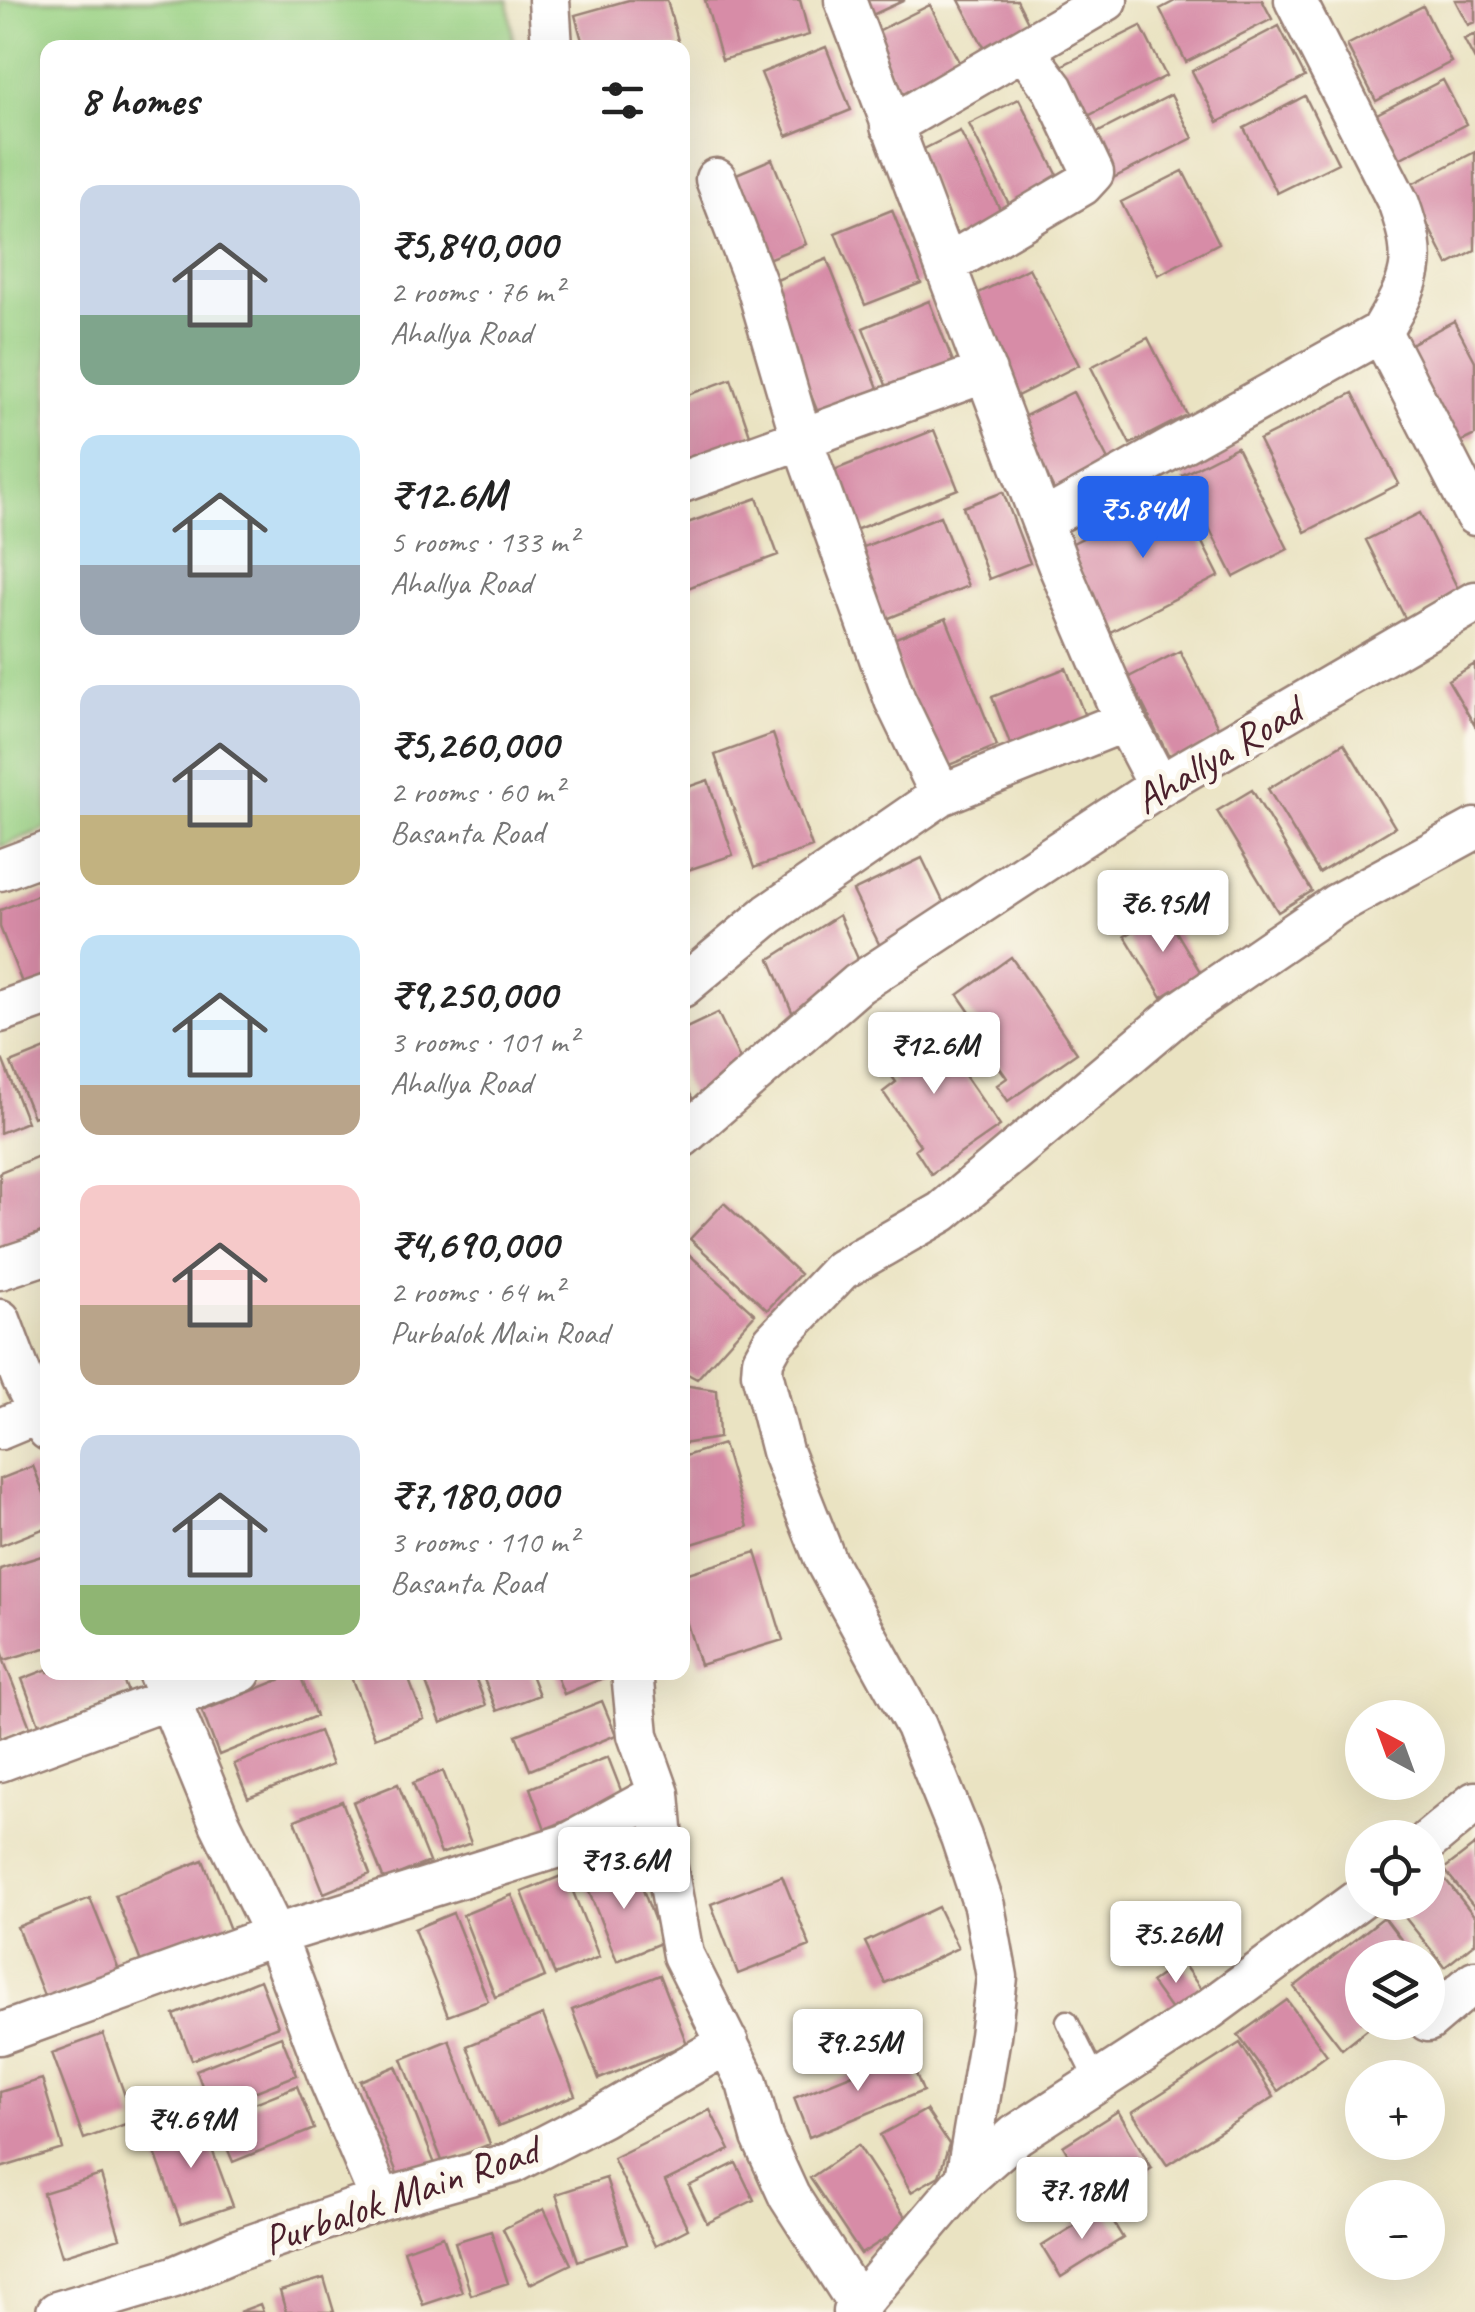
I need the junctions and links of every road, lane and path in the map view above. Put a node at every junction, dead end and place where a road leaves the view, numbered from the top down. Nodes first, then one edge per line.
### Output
1 (548, 0) edge
2 (845, 0) edge
3 (1106, 0) edge
4 (1296, 0) edge
5 (551, 40) edge
6 (1024, 50) junction
7 (891, 126) junction
8 (716, 179) dead end
9 (946, 266) junction
10 (1381, 332) junction
11 (986, 372) junction
12 (801, 437) junction
13 (690, 479) edge
14 (1475, 515) edge
15 (1042, 520) junction
16 (1475, 602) edge
17 (1125, 721) junction
18 (1159, 786) junction
19 (941, 795) junction
20 (1475, 828) edge
21 (40, 855) edge
22 (0, 870) edge
23 (690, 980) edge
24 (40, 998) edge
25 (0, 1012) edge
26 (690, 1130) edge
27 (40, 1256) edge
28 (0, 1270) edge
29 (0, 1320) edge
30 (40, 1409) edge
31 (40, 1418) edge
32 (0, 1428) edge
33 (197, 1680) edge
34 (633, 1680) edge
35 (164, 1686) edge
36 (0, 1762) edge
37 (659, 1794) junction
38 (1475, 1802) edge
39 (1445, 1828) edge
40 (1345, 1909) edge
41 (276, 1935) junction
42 (1475, 1981) edge
43 (1445, 2006) edge
44 (1067, 2021) dead end
45 (0, 2034) edge
46 (728, 2043) junction
47 (1097, 2081) junction
48 (966, 2179) junction
49 (380, 2200) junction
50 (856, 2309) edge
51 (57, 2312) edge

1 - 5 street
2 - 7 street
3 - 6 street
4 - 10 street
6 - 7 street
6 - 9 street
7 - 9 street
8 - 12 street
9 - 11 street
10 - 14 street
10 - 15 street
11 - 12 street
11 - 15 street
12 - 13 street
12 - 19 street
15 - 17 street
16 - 18 street, Ahallya Road
17 - 18 street
17 - 19 street
18 - 26 street, Ahallya Road
19 - 23 street
20 - 48 street
21 - 22 street
24 - 25 street
27 - 28 street
29 - 30 street
31 - 32 street
33 - 35 street
34 - 37 street
35 - 36 street
35 - 41 street
37 - 41 street
37 - 46 street
38 - 39 street
40 - 47 street
41 - 45 street
41 - 49 street
42 - 43 street
44 - 47 lane
46 - 49 street, Purbalok Main Road
46 - 50 street
47 - 48 street
48 - 50 street
49 - 51 street, Purbalok Main Road

